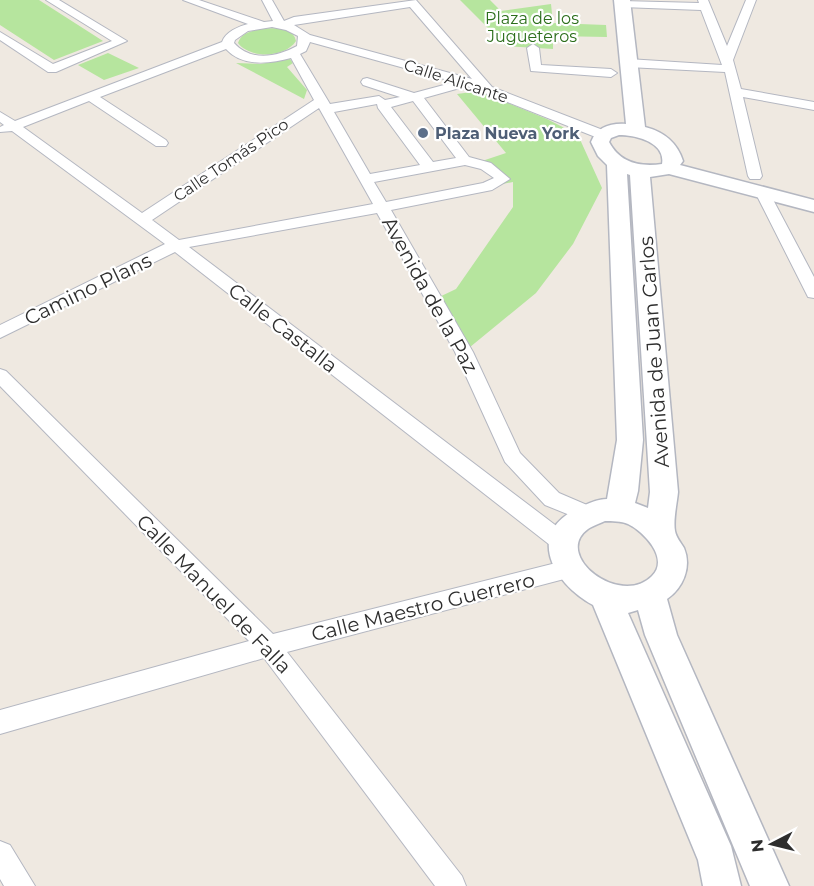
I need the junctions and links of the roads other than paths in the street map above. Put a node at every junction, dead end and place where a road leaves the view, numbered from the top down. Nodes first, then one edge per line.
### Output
1 (51, 0) edge
2 (188, 0) edge
3 (267, 0) edge
4 (751, 0) edge
5 (411, 2) edge
6 (622, 2) edge
7 (704, 4) edge
8 (263, 25) junction
9 (283, 25) junction
10 (0, 35) edge
11 (306, 37) junction
12 (228, 44) junction
13 (533, 48) dead end
14 (294, 53) junction
15 (628, 63) junction
16 (728, 64) junction
17 (611, 67) joint
18 (367, 82) dead end
19 (468, 82) junction
20 (488, 90) junction
21 (734, 92) junction
22 (613, 95) dead end
23 (91, 97) junction
24 (417, 98) junction
25 (379, 100) dead end
26 (323, 105) junction
27 (814, 106) edge
28 (4, 125) edge
29 (612, 127) junction
30 (636, 129) junction
31 (161, 143) dead end
32 (670, 160) junction
33 (465, 161) junction
34 (430, 168) junction
35 (628, 168) junction
36 (365, 178) junction
37 (758, 184) junction
38 (814, 192) edge
39 (381, 206) junction
40 (814, 206) edge
41 (142, 220) junction
42 (176, 245) junction
43 (814, 293) edge
44 (0, 332) edge
45 (0, 375) edge
46 (618, 510) junction
47 (587, 513) junction
48 (660, 532) junction
49 (565, 556) junction
50 (650, 595) junction
51 (605, 596) junction
52 (269, 646) junction
53 (0, 722) edge
54 (0, 855) edge
55 (21, 886) edge
56 (452, 886) edge
57 (722, 886) edge
58 (770, 886) edge

1 - 10 street
2 - 8 street
3 - 9 street
4 - 16 street
5 - 9 street
5 - 20 street
6 - 7 street
6 - 15 main road
7 - 16 street
8 - 9 street
8 - 12 street
9 - 11 street, Calle Alicante
11 - 14 street
11 - 19 street, Calle Alicante
12 - 14 street
12 - 23 street
13 - 17 street
14 - 26 street, Avenida de la Paz
15 - 16 street
15 - 30 main road
16 - 21 street
17 - 22 main road
18 - 24 street
19 - 20 street, Calle Alicante
19 - 24 street
20 - 29 street, Calle Alicante
21 - 27 street
21 - 37 street
23 - 28 street
23 - 31 street
24 - 33 street
24 - 34 street
25 - 26 street
26 - 36 street, Avenida de la Paz
26 - 41 street, Calle Tomás Pico
28 - 41 street, Calle Castalla
29 - 30 main road
29 - 35 main road
30 - 32 main road
32 - 35 main road
32 - 37 main road
33 - 34 street
33 - 39 street, Camino Plans
34 - 36 street
35 - 46 main road, Avenida de Juan Carlos
35 - 48 main road, Avenida de Juan Carlos
36 - 39 street, Avenida de la Paz
37 - 38 main road
37 - 40 main road
37 - 43 street
39 - 42 street, Camino Plans
39 - 47 street, Avenida de la Paz
41 - 42 street, Calle Castalla
42 - 44 street, Camino Plans
42 - 49 street, Calle Castalla
45 - 52 street, Calle Manuel de Falla
46 - 47 main road
46 - 48 main road
47 - 49 main road
48 - 50 main road
49 - 51 main road
49 - 52 street, Calle Maestro Guerrero
50 - 51 main road
50 - 58 main road
51 - 57 main road
52 - 53 street, Calle Maestro Guerrero
52 - 56 street, Calle Manuel de Falla
54 - 55 street

